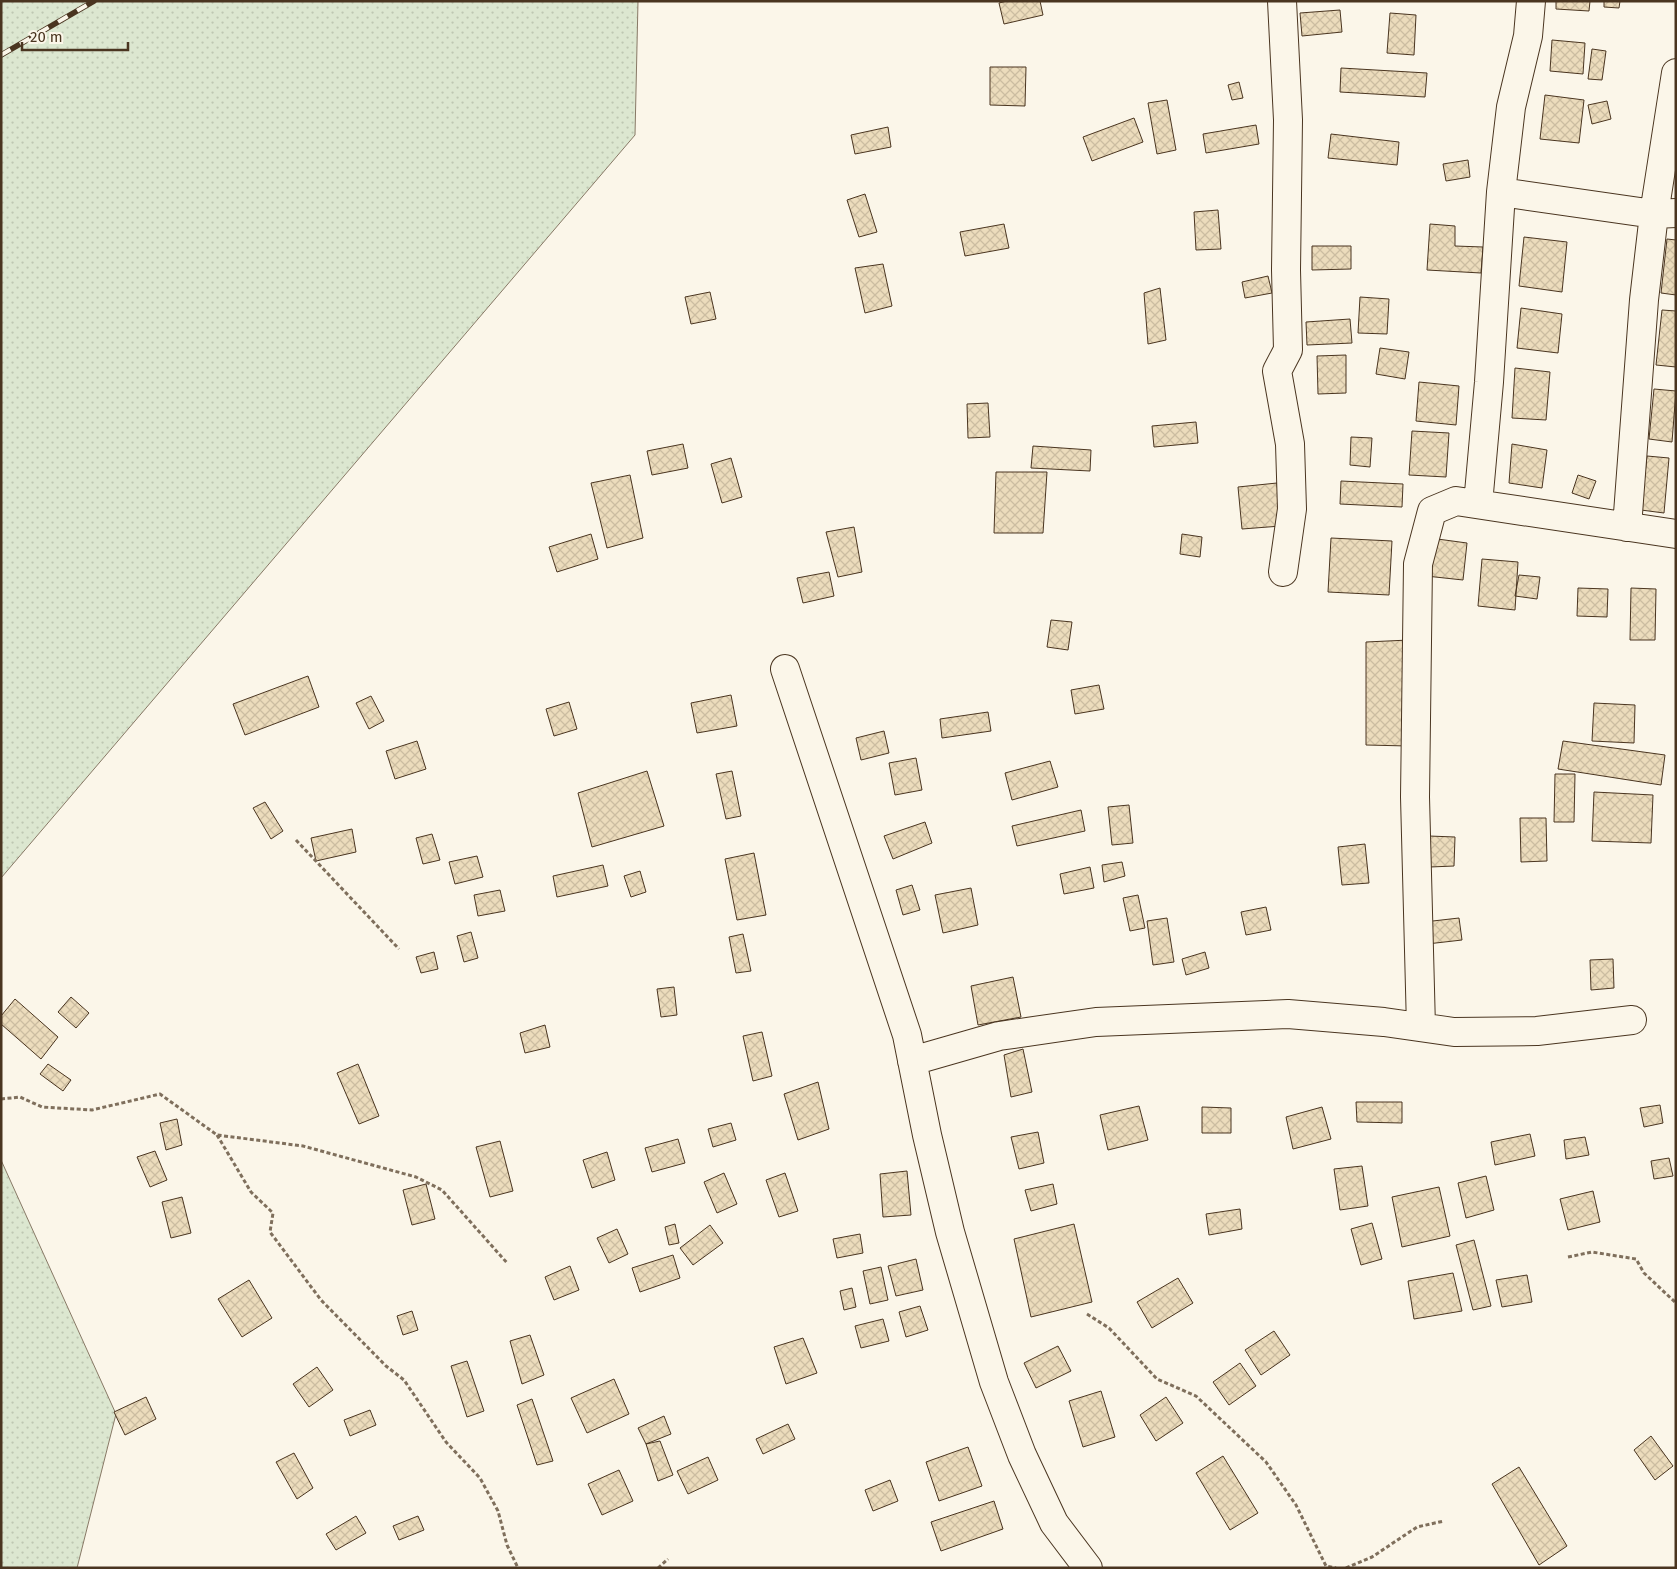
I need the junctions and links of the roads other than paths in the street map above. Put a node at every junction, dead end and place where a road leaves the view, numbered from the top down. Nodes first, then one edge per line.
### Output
1 (1282, 1) edge
2 (1531, 1) edge
3 (1676, 72) edge
4 (1501, 192) junction
5 (1665, 213) edge
6 (1478, 504) junction
7 (1627, 527) junction
8 (1676, 534) edge
9 (1283, 572) dead end
10 (785, 669) dead end
11 (1632, 1020) dead end
12 (1421, 1028) junction
13 (912, 1061) junction
14 (1088, 1568) edge

1 - 9 street
2 - 4 street
3 - 5 street
4 - 5 street
4 - 6 street
5 - 7 street
6 - 7 street
6 - 12 street
7 - 8 street
10 - 13 street
11 - 12 street
12 - 13 street
13 - 14 street

